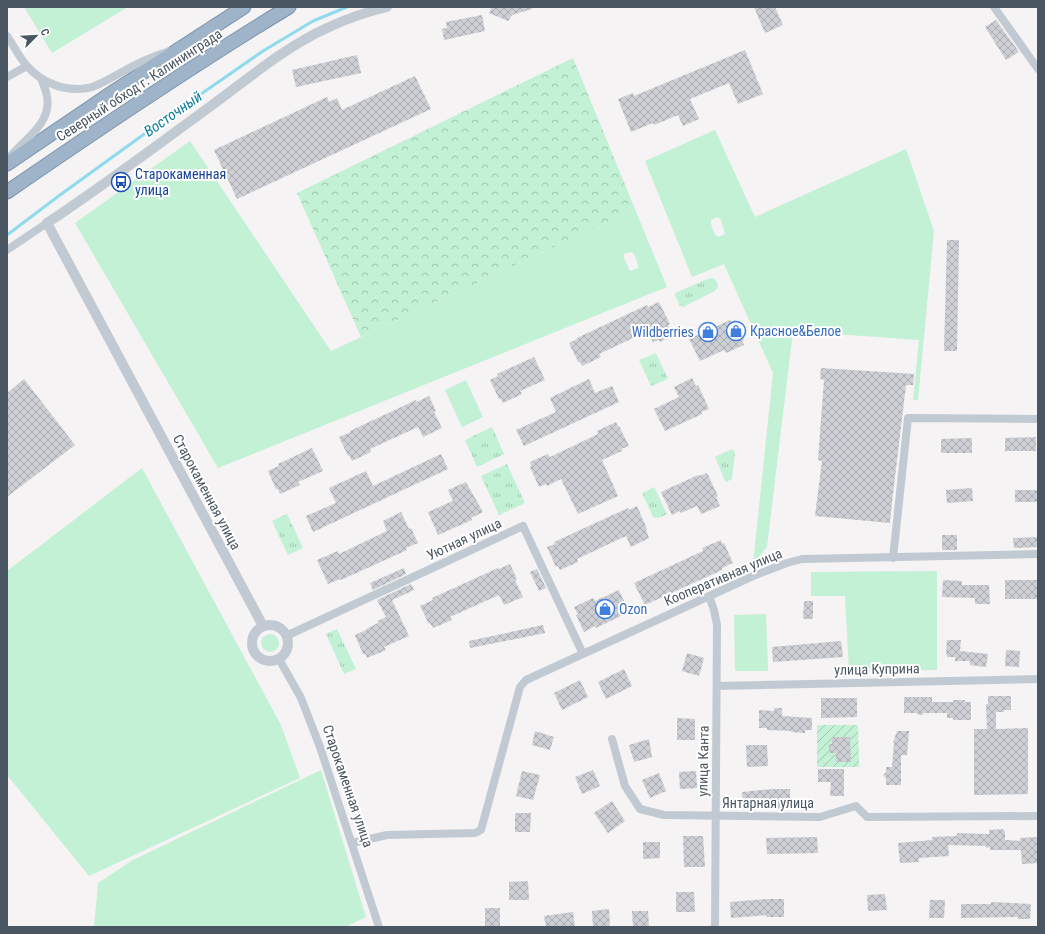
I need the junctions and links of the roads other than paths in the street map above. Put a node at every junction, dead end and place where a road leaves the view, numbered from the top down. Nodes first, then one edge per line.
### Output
1 (244, 7) edge
2 (289, 7) edge
3 (387, 7) edge
4 (994, 7) edge
5 (7, 36) edge
6 (181, 47) junction
7 (27, 66) junction
8 (1038, 69) edge
9 (7, 77) edge
10 (41, 78) junction
11 (7, 161) edge
12 (7, 164) edge
13 (7, 192) edge
14 (47, 223) junction
15 (7, 250) edge
16 (1038, 420) edge
17 (1038, 554) edge
18 (893, 558) junction
19 (709, 596) junction
20 (263, 626) junction
21 (286, 636) junction
22 (583, 654) junction
23 (279, 659) junction
24 (1038, 679) edge
25 (717, 686) junction
26 (612, 739) dead end
27 (715, 816) junction
28 (1038, 816) edge
29 (352, 843) junction
30 (380, 927) edge
31 (715, 927) edge

1 - 6 highway, Северный обход г. Калининграда
2 - 13 highway, Северный обход г. Калининграда
3 - 14 street
4 - 8 street
5 - 7 street
6 - 10 street
6 - 12 highway, Северный обход г. Калининграда
7 - 9 street
7 - 10 street
10 - 11 street
14 - 15 street
14 - 20 street, Старокаменная улица
16 - 18 street
17 - 18 street, Кооперативная улица
18 - 19 street, Кооперативная улица
19 - 22 street, Кооперативная улица
19 - 25 street, улица Канта
20 - 21 street
20 - 23 street
21 - 22 street, Уютная улица
21 - 23 street
22 - 29 street, Кооперативная улица
23 - 29 street, Старокаменная улица
24 - 25 street, улица Куприна
25 - 27 street, улица Канта
26 - 27 street, Янтарная улица
27 - 28 street, Янтарная улица
27 - 31 street, улица Канта
29 - 30 street, Старокаменная улица

